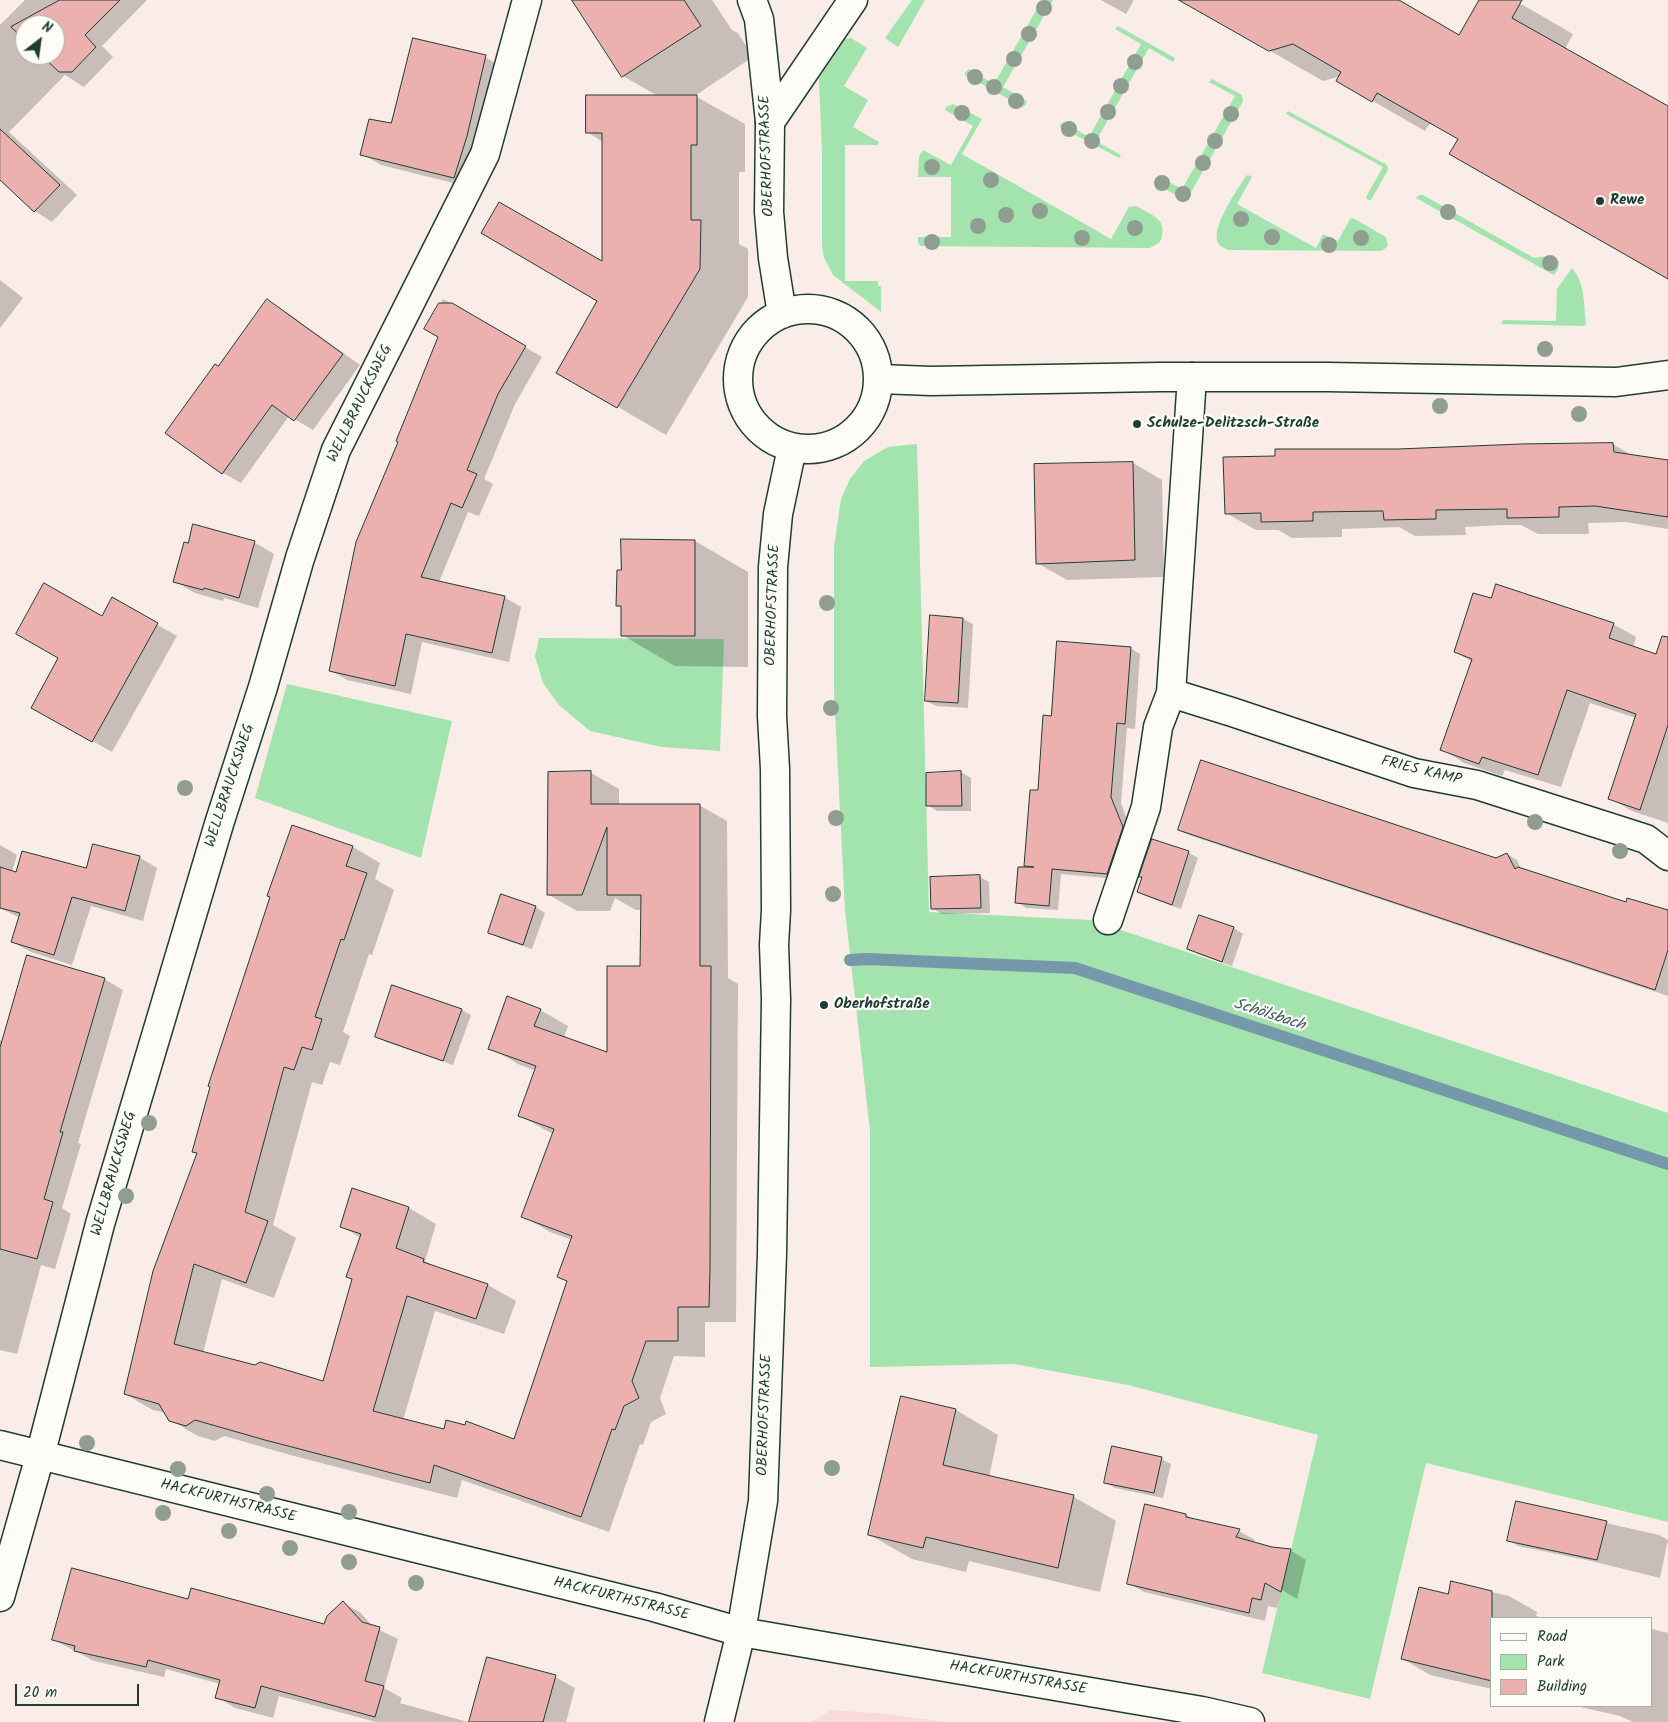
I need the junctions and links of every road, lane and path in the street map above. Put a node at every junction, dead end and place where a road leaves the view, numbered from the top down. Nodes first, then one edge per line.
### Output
1 (526, 0) edge
2 (752, 0) edge
3 (852, 0) edge
4 (770, 122) junction
5 (782, 314) junction
6 (1668, 374) edge
7 (1192, 377) junction
8 (880, 379) junction
9 (792, 448) junction
10 (1171, 693) junction
11 (1668, 856) edge
12 (1108, 920) dead end
13 (0, 1445) edge
14 (40, 1456) junction
15 (0, 1598) edge
16 (741, 1632) junction
17 (719, 1722) edge
18 (1250, 1722) edge

1 - 14 street, WELLBRAUCKSWEG
2 - 4 street, OBERHOFSTRASSE
3 - 4 street
4 - 5 street, OBERHOFSTRASSE
5 - 8 street
5 - 9 street
6 - 7 street
7 - 8 street
7 - 10 street
8 - 9 street
9 - 16 street, OBERHOFSTRASSE
10 - 11 street, FRIES KAMP
10 - 12 street
13 - 14 street, HACKFURTHSTRASSE
14 - 15 street, WELLBRAUCKSWEG
14 - 16 street, HACKFURTHSTRASSE
16 - 17 street, OBERHOFSTRASSE
16 - 18 street, HACKFURTHSTRASSE

